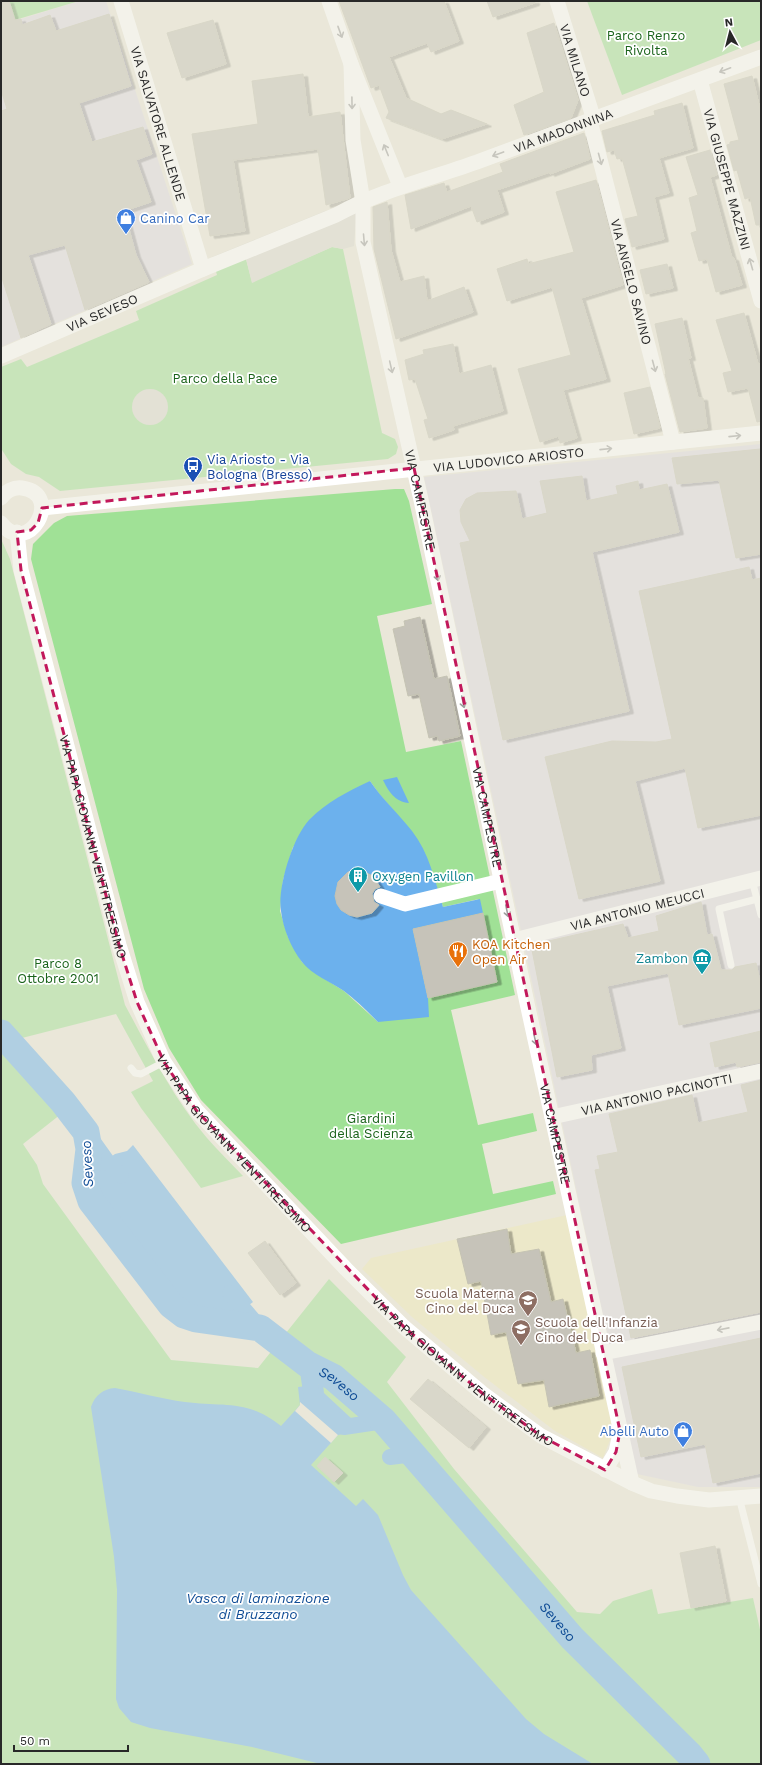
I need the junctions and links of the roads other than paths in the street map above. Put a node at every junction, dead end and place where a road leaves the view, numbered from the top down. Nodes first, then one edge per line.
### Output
1 (121, 1) edge
2 (329, 1) edge
3 (557, 1) edge
4 (761, 57) edge
5 (352, 64) junction
6 (700, 80) junction
7 (592, 120) junction
8 (400, 186) junction
9 (363, 202) junction
10 (203, 269) junction
11 (761, 301) edge
12 (1, 356) edge
13 (761, 433) edge
14 (673, 442) junction
15 (414, 468) junction
16 (3, 490) edge
17 (42, 508) junction
18 (1, 523) edge
19 (17, 532) junction
20 (757, 879) edge
21 (501, 881) junction
22 (381, 896) dead end
23 (759, 903) edge
24 (761, 914) edge
25 (514, 940) junction
26 (731, 965) dead end
27 (164, 1062) junction
28 (131, 1068) dead end
29 (761, 1071) edge
30 (552, 1117) junction
31 (761, 1322) edge
32 (603, 1353) junction
33 (620, 1431) junction
34 (605, 1470) junction
35 (632, 1482) junction
36 (761, 1496) edge
37 (739, 1497) junction
38 (761, 1584) edge

1 - 10 street, VIA SALVATORE ALLENDE
2 -> 5 street
3 - 7 street, VIA MILANO
4 -> 6 street, VIA MADONNINA
8 -> 5 street
5 -> 9 street, VIA CAMPESTRE
6 - 7 street, VIA MADONNINA
11 -> 6 street, VIA GIUSEPPE MAZZINI
7 -> 8 street, VIA MADONNINA
7 -> 14 street, VIA ANGELO SAVINO
8 - 9 street, VIA MADONNINA
9 - 10 street, VIA SEVESO
9 -> 15 street, VIA CAMPESTRE
10 - 12 street, VIA SEVESO
14 -> 13 street, VIA LUDOVICO ARIOSTO
15 -> 14 street, VIA LUDOVICO ARIOSTO
15 - 17 street, VIA LUDOVICO ARIOSTO
15 -> 21 street, VIA CAMPESTRE
16 - 17 street
17 - 19 street
18 - 19 street
19 - 27 street, VIA PAPA GIOVANNI VENTITREESIMO
20 - 23 lane
20 - 25 street, VIA ANTONIO MEUCCI
21 - 22 street
21 -> 25 street, VIA CAMPESTRE
23 - 24 lane
23 - 26 lane
25 -> 30 street, VIA CAMPESTRE
27 - 28 lane
27 - 34 street, VIA PAPA GIOVANNI VENTITREESIMO
29 - 30 street, VIA ANTONIO PACINOTTI
30 - 32 street, VIA CAMPESTRE
31 -> 32 street
32 - 33 street, VIA CAMPESTRE
33 - 34 street, VIA CAMPESTRE
33 - 35 street, VIA CAMPESTRE
34 - 35 street, VIA PAPA GIOVANNI VENTITREESIMO
35 - 37 street, VIA PAPA GIOVANNI VENTITREESIMO
36 - 37 street, VIA PAPA GIOVANNI VENTITREESIMO
37 - 38 lane

